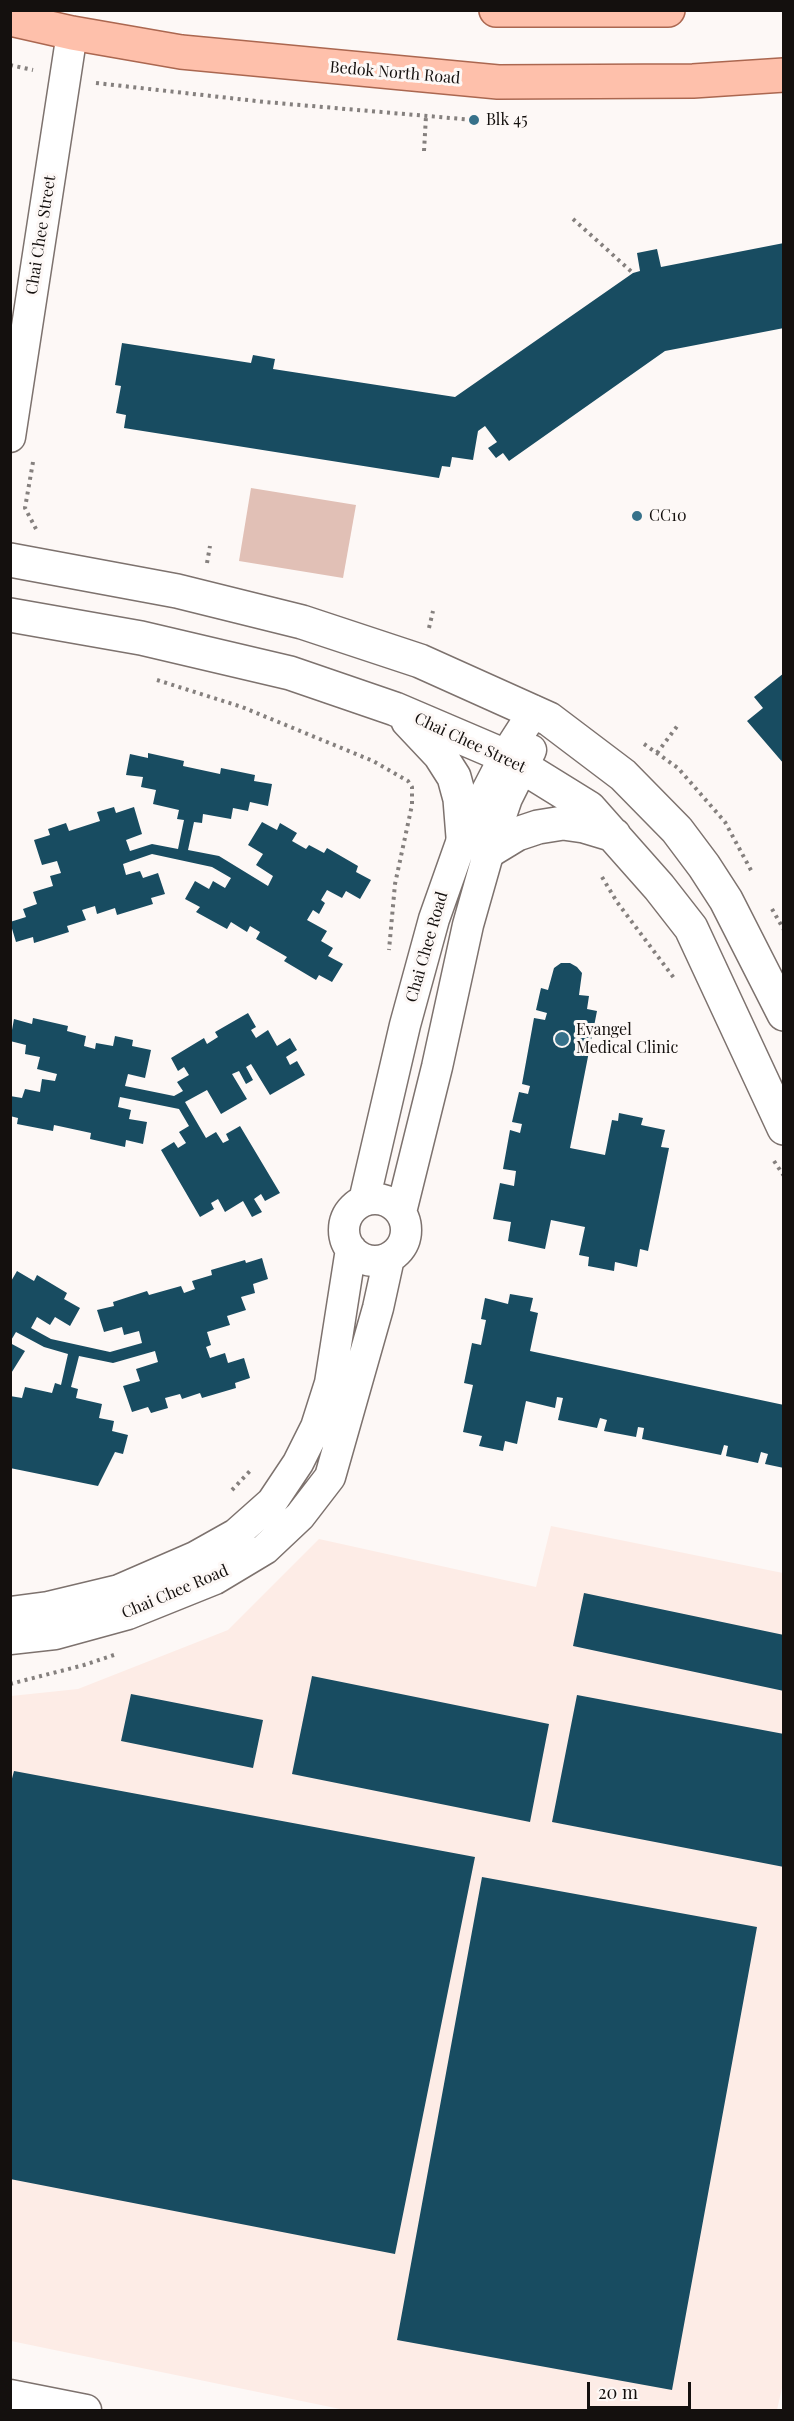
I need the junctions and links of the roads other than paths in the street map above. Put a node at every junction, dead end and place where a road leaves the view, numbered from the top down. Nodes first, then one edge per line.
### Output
1 (496, 10) edge
2 (668, 10) edge
3 (10, 19) edge
4 (72, 33) junction
5 (783, 75) edge
6 (10, 437) edge
7 (10, 560) edge
8 (10, 615) edge
9 (395, 709) junction
10 (542, 715) junction
11 (513, 761) junction
12 (614, 836) junction
13 (476, 844) junction
14 (783, 1014) edge
15 (783, 1128) edge
16 (364, 1201) junction
17 (401, 1212) junction
18 (351, 1250) junction
19 (388, 1257) junction
20 (10, 1612) edge
21 (10, 1639) edge
22 (10, 2395) edge
23 (86, 2410) edge

1 - 2 main road
3 - 4 main road, Bedok North Road
4 - 5 main road, Bedok North Road
4 - 6 street, Chai Chee Street
7 - 10 street
8 - 9 street, Chai Chee Street
9 - 11 street, Chai Chee Street
9 - 13 street
10 - 11 street, Chai Chee Road
10 - 14 street
11 - 12 street, Chai Chee Street
11 - 13 street, Chai Chee Road
12 - 13 street
12 - 15 street, Chai Chee Street
13 - 16 street, Chai Chee Road
13 - 17 street, Chai Chee Road
16 - 17 street
16 - 18 street, Chai Chee Road
17 - 19 street, Chai Chee Road
18 - 19 street
18 - 20 street, Chai Chee Road
19 - 21 street, Chai Chee Road
22 - 23 street

